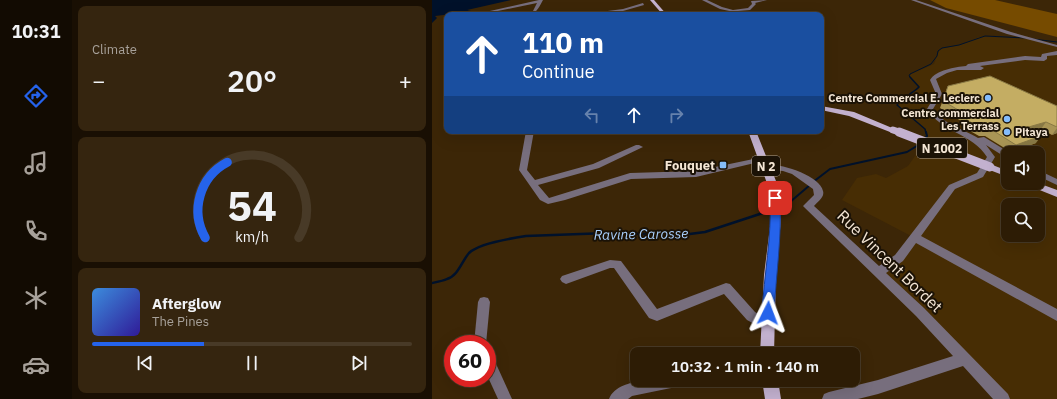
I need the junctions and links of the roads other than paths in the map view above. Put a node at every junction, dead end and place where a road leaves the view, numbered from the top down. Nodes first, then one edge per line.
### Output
1 (652, 0) edge
2 (704, 0) edge
3 (765, 0) edge
4 (912, 0) edge
5 (540, 1) edge
6 (643, 4) dead end
7 (734, 11) joint
8 (488, 12) edge
9 (534, 12) edge
10 (615, 12) edge
11 (662, 12) edge
12 (1057, 46) edge
13 (1057, 53) edge
14 (824, 108) edge
15 (932, 114) junction
16 (529, 134) edge
17 (754, 134) edge
18 (639, 147) dead end
19 (1001, 151) edge
20 (765, 163) junction
21 (1001, 171) edge
22 (1045, 176) edge
23 (1057, 182) edge
24 (532, 184) junction
25 (1045, 189) edge
26 (1057, 194) edge
27 (915, 238) junction
28 (878, 272) junction
29 (566, 279) dead end
30 (484, 302) dead end
31 (1057, 315) edge
32 (767, 325) junction
33 (481, 335) edge
34 (767, 347) edge
35 (965, 358) junction
36 (496, 380) edge
37 (643, 387) edge
38 (771, 387) edge
39 (505, 399) edge
40 (616, 399) edge
41 (774, 399) edge
42 (829, 399) edge
43 (1002, 399) edge

1 - 11 main road
2 - 7 street
3 - 7 street
4 - 12 street
5 - 8 street
5 - 9 street
6 - 10 street
13 - 15 street
14 - 21 main road, N 1002, bridge
15 - 19 street
15 - 27 street
16 - 24 street
17 - 20 main road, N 2
18 - 24 street
20 - 24 street, Rue Vincent Bordet
20 - 28 street, Rue Vincent Bordet
20 - 32 main road, N 2
22 - 23 street
25 - 26 main road
27 - 28 street
27 - 31 street
28 - 35 street, Rue Vincent Bordet
29 - 32 street
30 - 33 street
32 - 34 main road, N 2
35 - 42 street
35 - 43 street, Rue Vincent Bordet
36 - 39 street
37 - 40 street
38 - 41 main road

